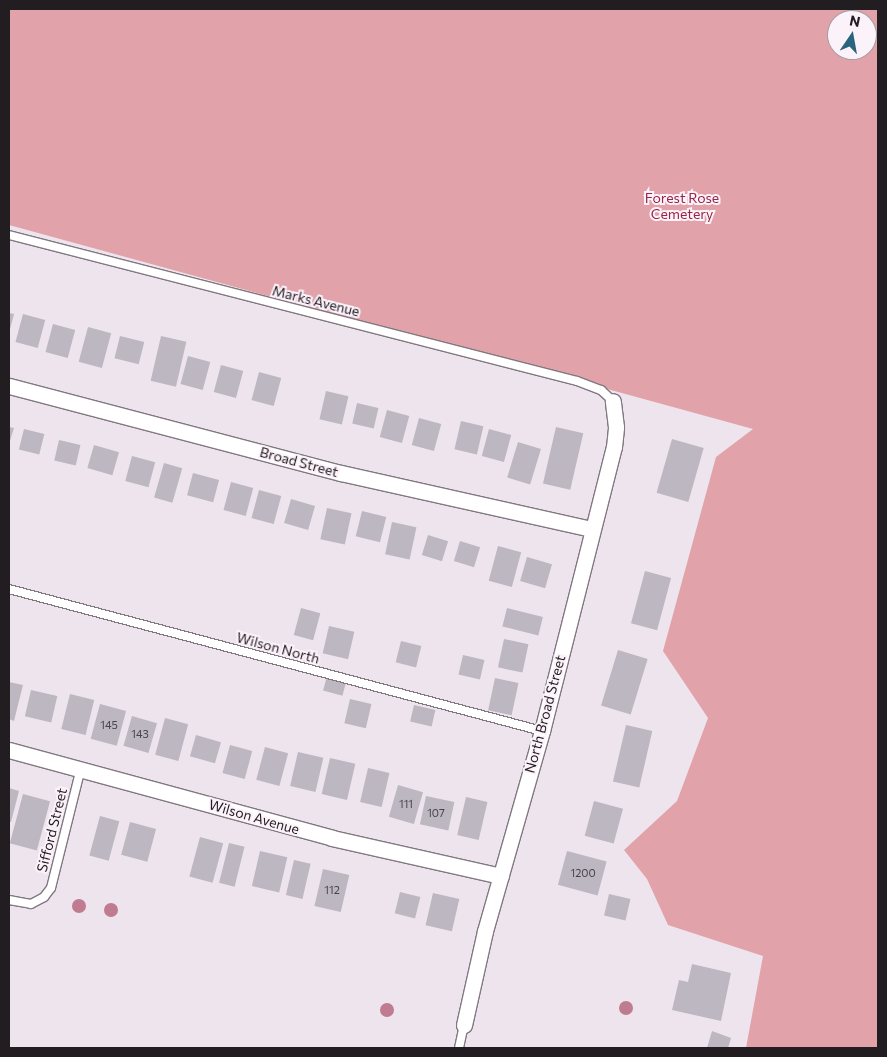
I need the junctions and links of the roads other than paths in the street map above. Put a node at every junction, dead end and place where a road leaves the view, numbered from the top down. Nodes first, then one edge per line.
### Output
1 (9, 235) edge
2 (9, 386) edge
3 (613, 401) joint
4 (590, 529) junction
5 (9, 589) edge
6 (542, 731) junction
7 (9, 750) edge
8 (81, 768) junction
9 (501, 876) junction
10 (9, 900) edge
11 (464, 1025) joint
12 (459, 1048) edge

1 - 3 lane, Marks Avenue
2 - 4 street, Broad Street
3 - 4 street, North Broad Street
4 - 6 street, North Broad Street
5 - 6 lane, Wilson North
6 - 9 street, North Broad Street
7 - 8 street, Wilson Avenue
8 - 9 street, Wilson Avenue
8 - 10 lane, Sifford Street
9 - 11 street, North Broad Street
11 - 12 lane

